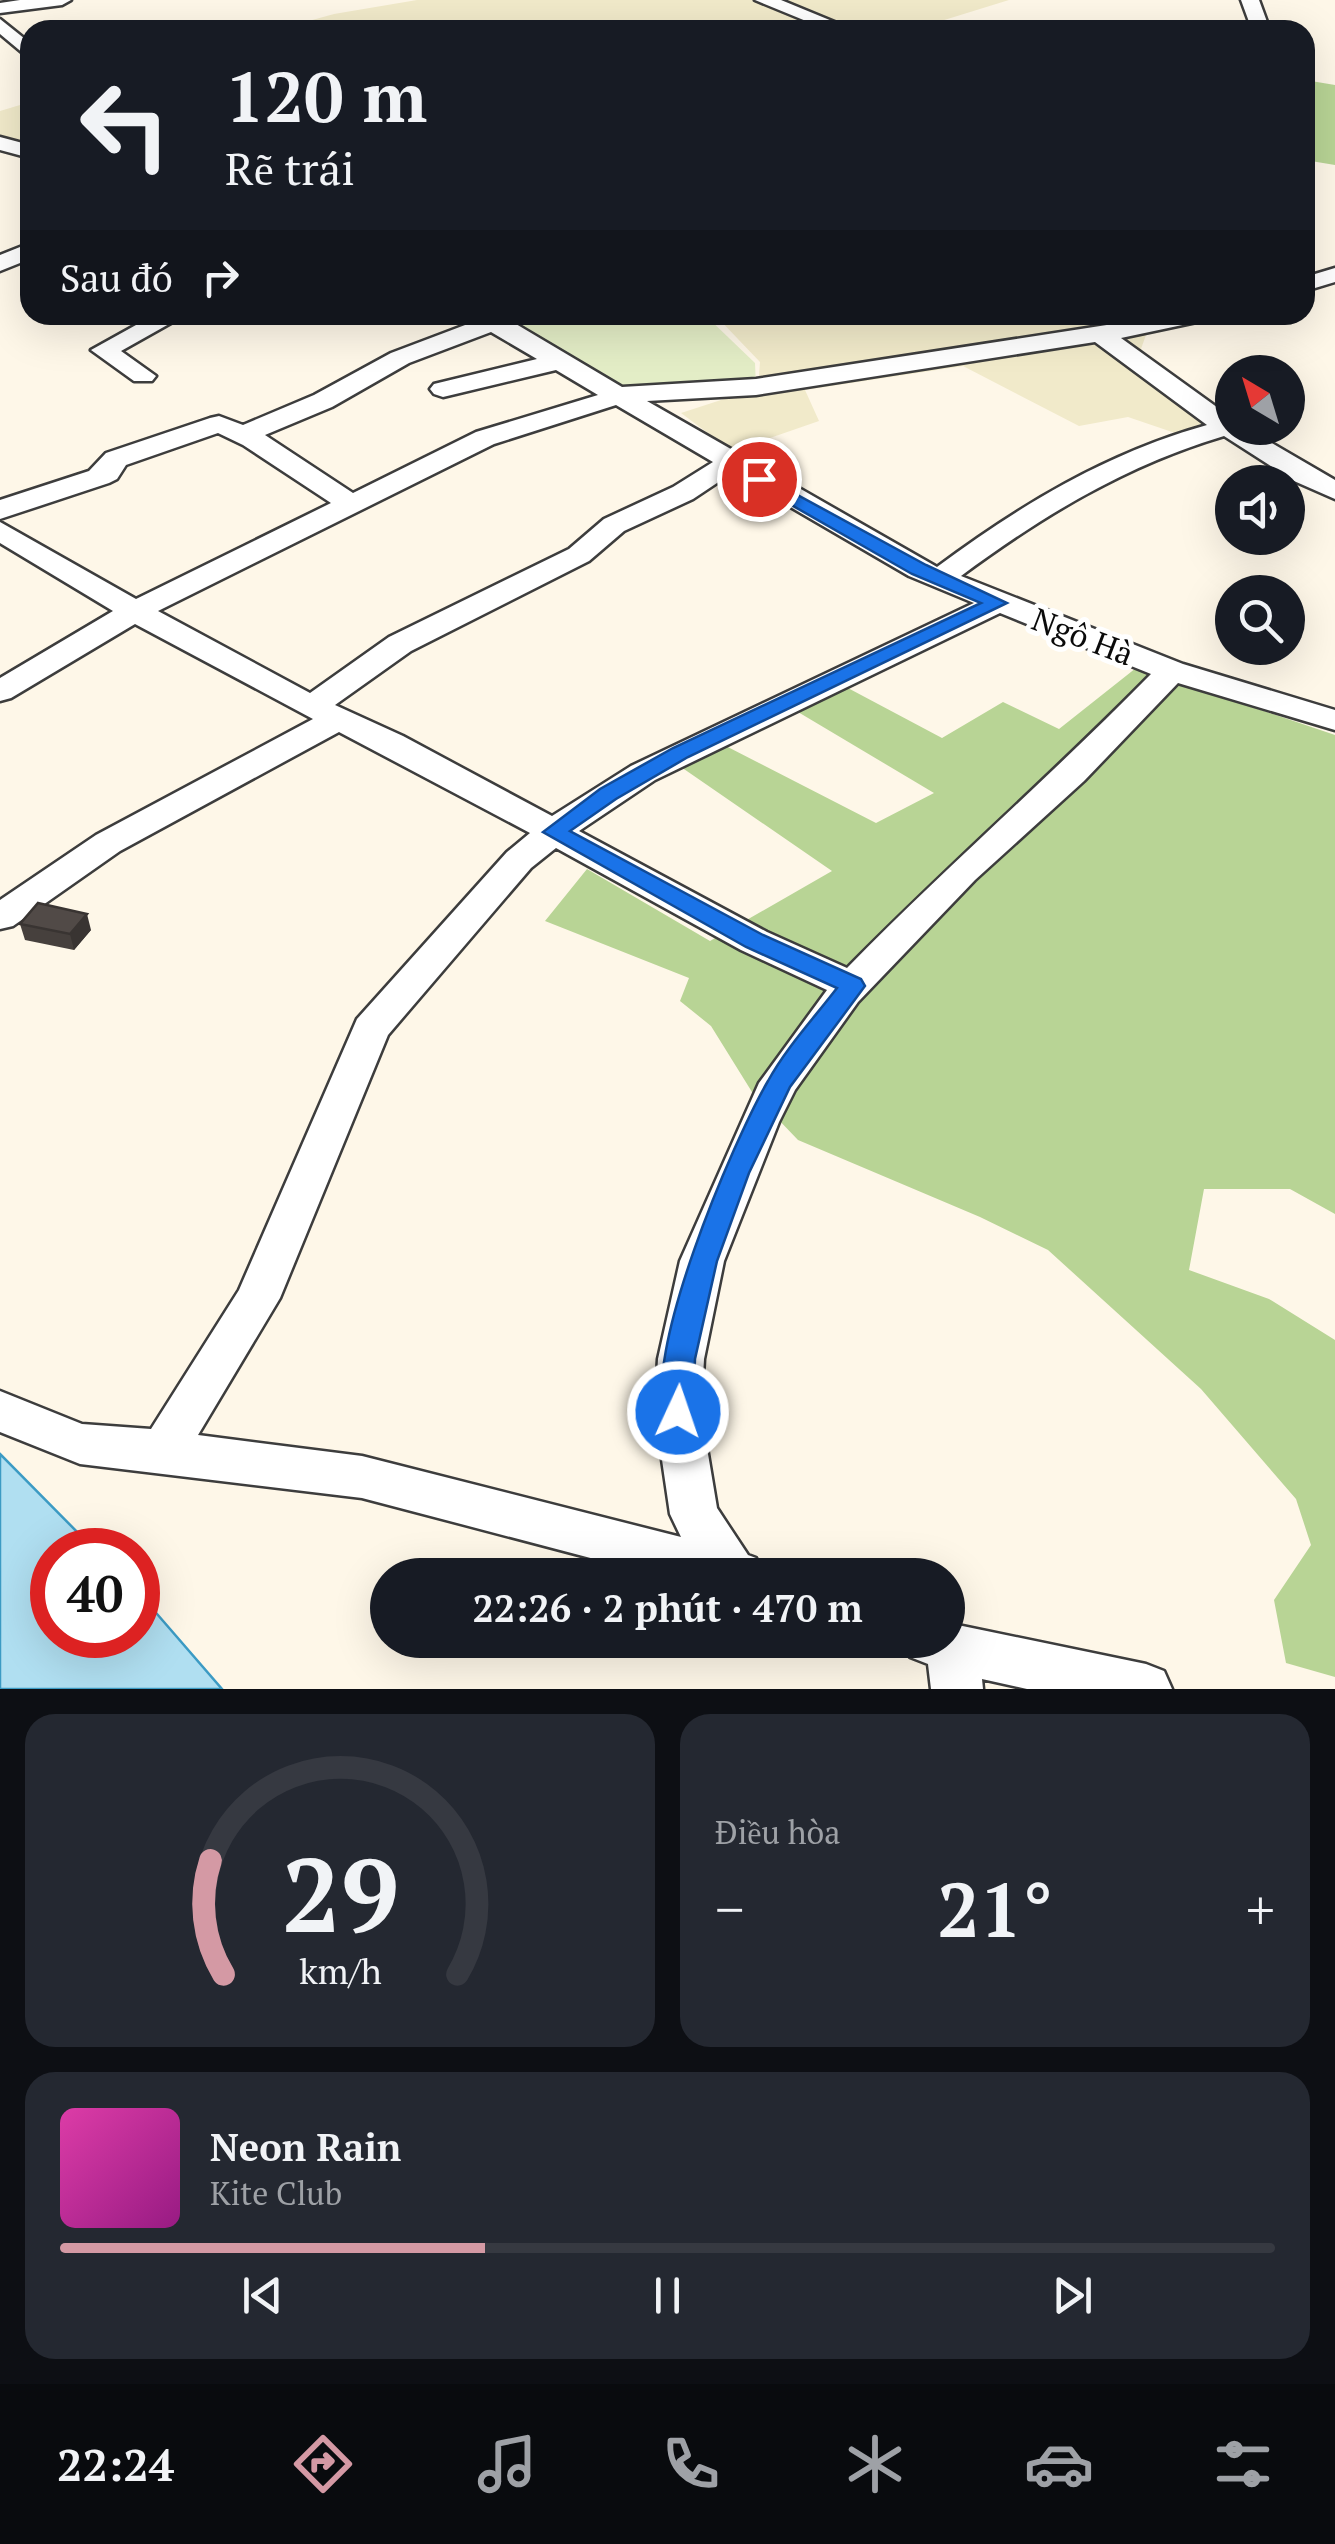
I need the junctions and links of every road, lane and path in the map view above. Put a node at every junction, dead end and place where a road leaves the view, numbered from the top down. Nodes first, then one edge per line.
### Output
1 (62, 0) edge
2 (764, 0) edge
3 (18, 3) edge
4 (0, 8) edge
5 (819, 20) edge
6 (0, 24) edge
7 (20, 53) edge
8 (152, 325) edge
9 (474, 325) edge
10 (498, 325) edge
11 (1141, 325) edge
12 (1100, 334) junction
13 (562, 361) junction
14 (143, 376) dead end
15 (443, 390) dead end
16 (623, 395) junction
17 (1215, 418) edge
18 (1215, 431) edge
19 (252, 439) junction
20 (1254, 445) edge
21 (730, 462) junction
22 (1335, 490) edge
23 (353, 505) junction
24 (0, 512) edge
25 (0, 531) edge
26 (940, 578) junction
27 (998, 603) junction
28 (135, 612) junction
29 (1172, 671) junction
30 (0, 691) edge
31 (326, 712) junction
32 (1335, 720) edge
33 (554, 832) junction
34 (0, 917) edge
35 (852, 986) junction
36 (0, 1411) edge
37 (163, 1450) junction
38 (678, 1558) edge
39 (725, 1558) edge
40 (946, 1659) edge
41 (1146, 1689) edge

1 - 3 street
2 - 5 street
3 - 4 street
6 - 7 street
8 - 14 street
9 - 19 street
10 - 13 street, Ngô Hà
11 - 12 street
12 - 16 street
12 - 17 street
13 - 15 street
13 - 16 street, Ngô Hà
16 - 21 street, Ngô Hà
16 - 23 street
18 - 26 street
19 - 23 street
19 - 24 street
20 - 22 street
21 - 26 street, Ngô Hà
21 - 31 street
23 - 28 street
25 - 28 street
26 - 27 street, Ngô Hà
27 - 29 street, Ngô Hà
27 - 33 street
28 - 30 street
28 - 31 street
29 - 32 street, Ngô Hà
29 - 35 street
31 - 33 street
31 - 34 street
33 - 35 street
33 - 37 street
35 - 39 street
36 - 37 street
37 - 38 street
40 - 41 street

